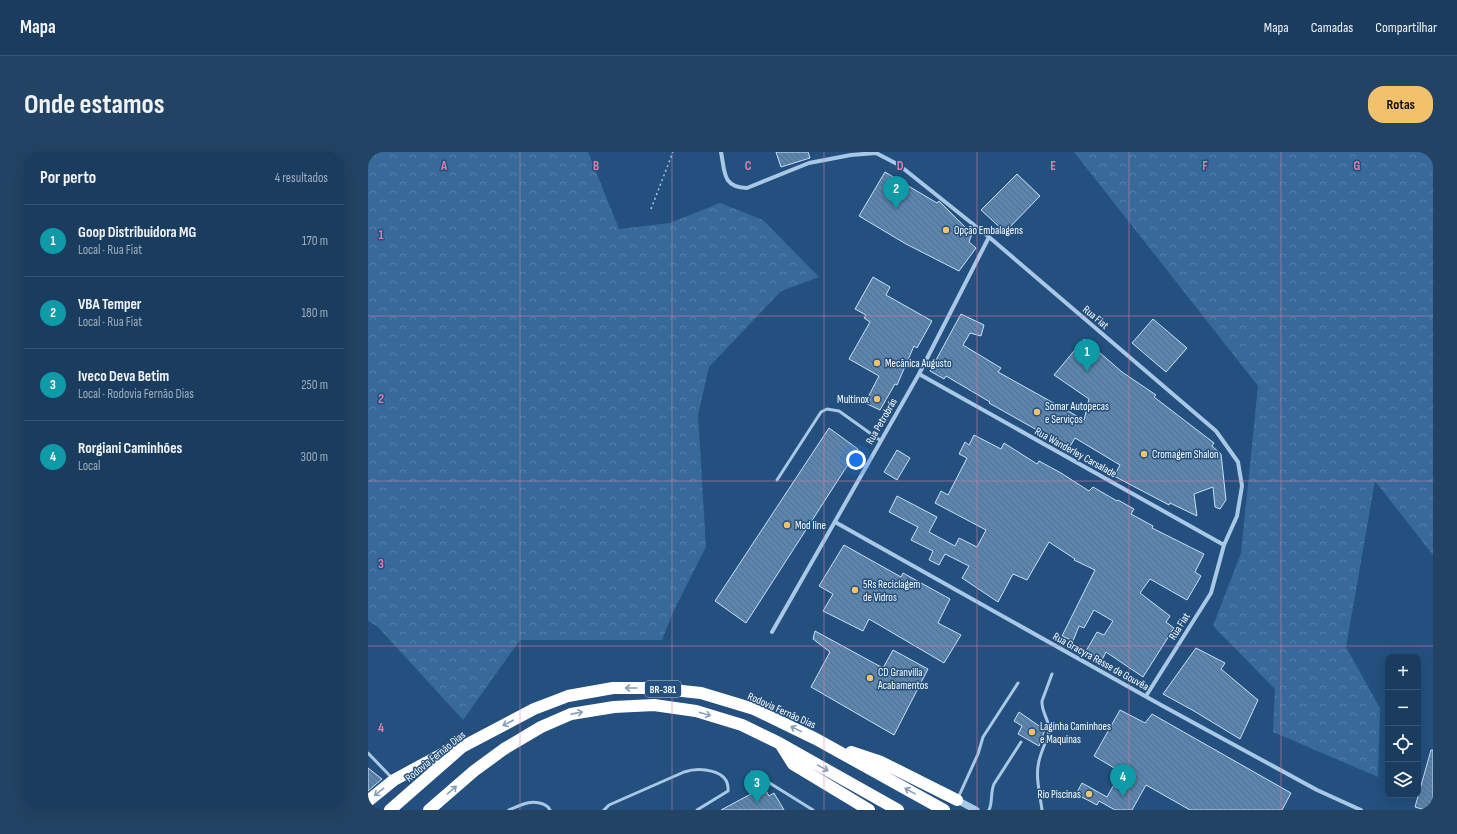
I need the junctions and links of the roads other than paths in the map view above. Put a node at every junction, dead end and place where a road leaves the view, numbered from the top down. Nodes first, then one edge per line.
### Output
1 (721, 152) edge
2 (989, 237) junction
3 (919, 374) junction
4 (881, 441) junction
5 (777, 480) dead end
6 (835, 522) junction
7 (1224, 545) junction
8 (772, 632) dead end
9 (1052, 674) dead end
10 (1018, 683) dead end
11 (1146, 696) junction
12 (816, 739) junction
13 (1021, 742) dead end
14 (779, 743) junction
15 (462, 747) junction
16 (368, 753) edge
17 (752, 772) dead end
18 (394, 780) junction
19 (957, 800) junction
20 (368, 801) edge
21 (390, 810) edge
22 (429, 810) edge
23 (509, 810) edge
24 (550, 810) edge
25 (604, 810) edge
26 (697, 810) edge
27 (813, 810) edge
28 (869, 810) edge
29 (898, 810) edge
30 (944, 810) edge
31 (976, 810) edge
32 (989, 810) edge
33 (1042, 810) edge
34 (1361, 810) edge

1 - 2 street, Rua Fiat
2 - 3 street, Rua Petrobrás
2 - 7 street, Rua Fiat
3 - 4 street, Rua Petrobrás
3 - 7 street, Rua Wanderley Carsalade
4 - 5 lane
4 - 6 street, Rua Petrobrás
6 - 8 street, Rua Petrobrás
6 - 11 street, Rua Gracyra Resse de Gouvêa
7 - 11 street, Rua Fiat
9 - 33 lane
10 - 19 lane
11 - 34 street, Rua Gracyra Resse de Gouvêa
12 -> 15 highway, Rodovia Fernão Dias / BR-381
12 - 19 highway
30 -> 12 highway, Rodovia Fernão Dias / BR-381
13 - 32 lane
22 -> 14 highway, BR-381
14 - 28 highway
14 -> 29 highway, BR-381
15 - 18 highway
15 - 21 highway, Rodovia Fernão Dias / BR-381
16 - 18 lane
17 - 27 lane
18 -> 20 highway
19 - 31 street
23 - 24 lane
25 - 26 lane

